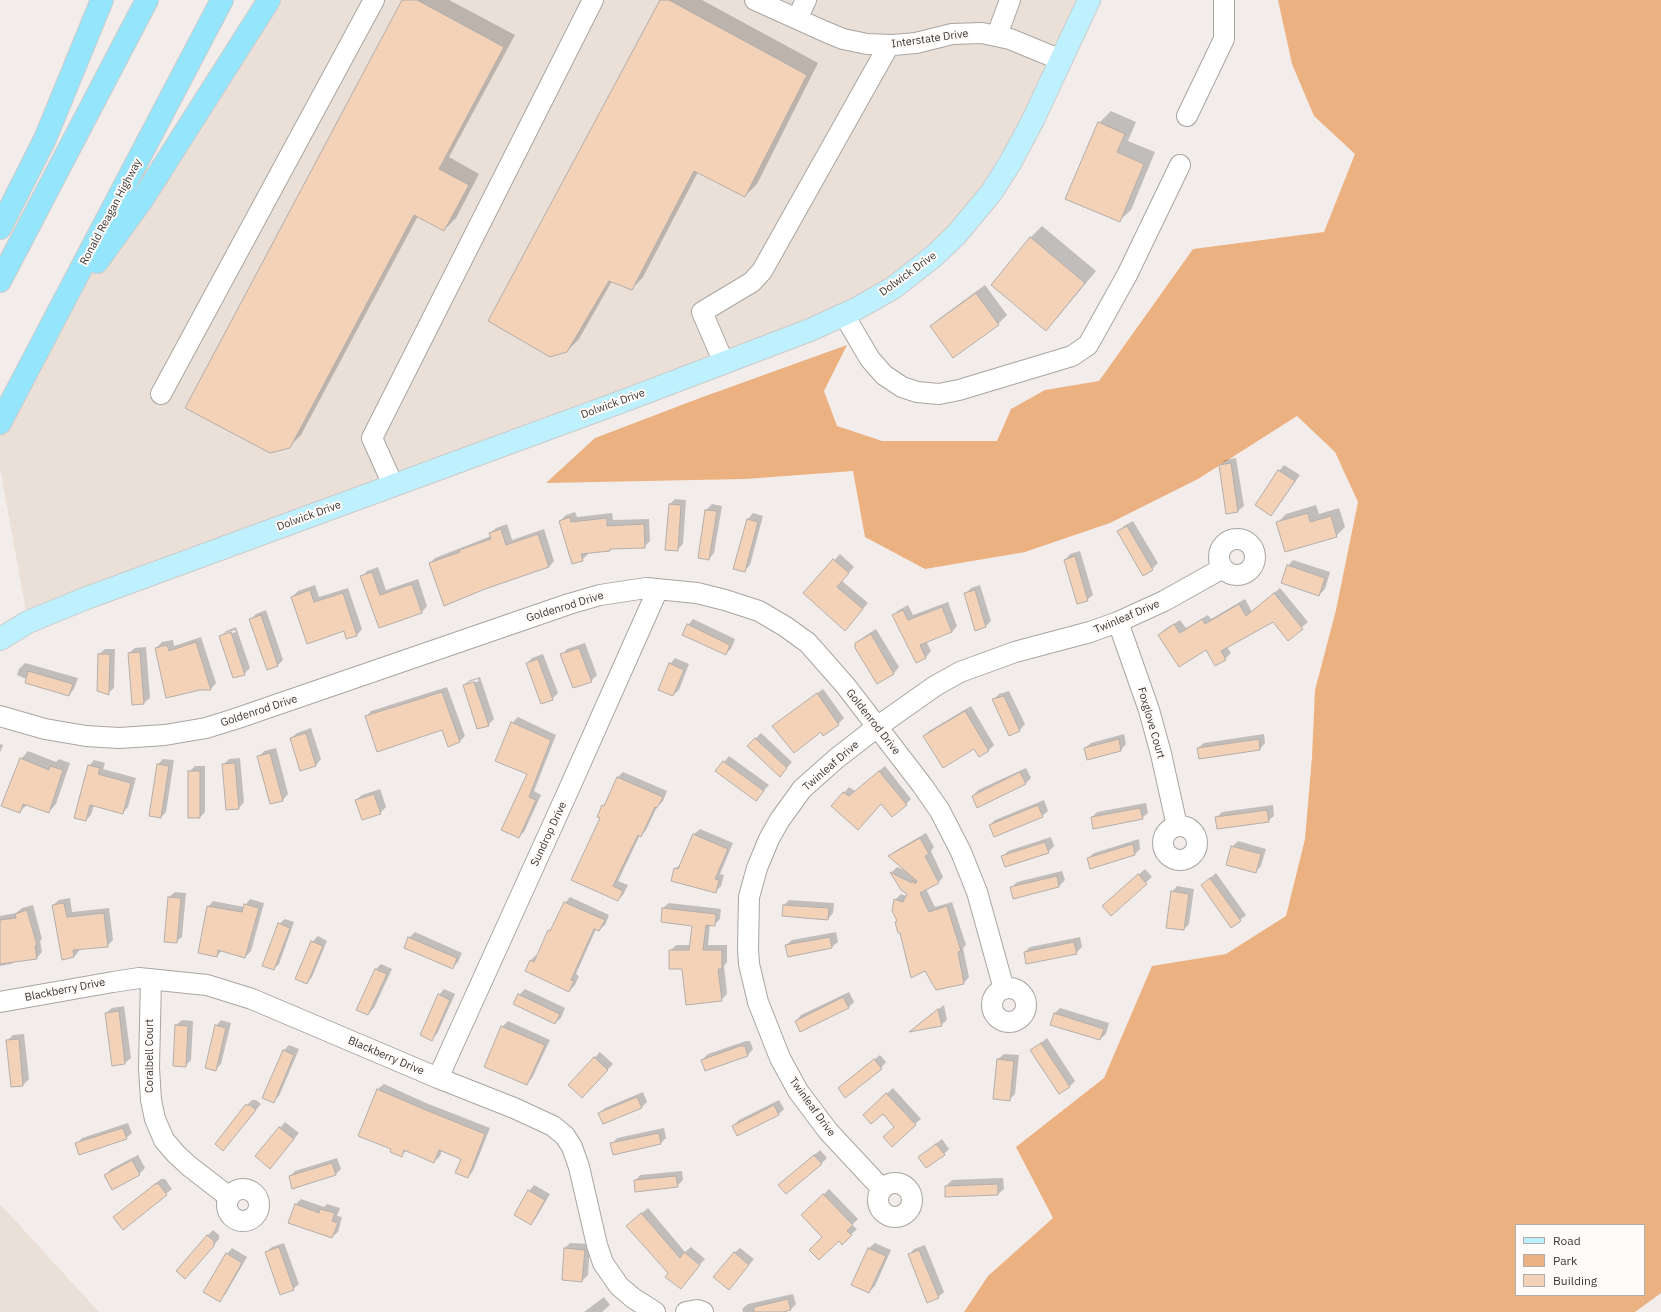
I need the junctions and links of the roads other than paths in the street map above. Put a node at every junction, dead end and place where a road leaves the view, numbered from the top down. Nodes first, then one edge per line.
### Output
1 (102, 0) edge
2 (147, 0) edge
3 (222, 0) edge
4 (269, 0) edge
5 (374, 0) edge
6 (593, 0) edge
7 (755, 0) edge
8 (806, 0) edge
9 (1010, 0) edge
10 (1089, 0) edge
11 (1224, 0) edge
12 (797, 19) junction
13 (997, 35) junction
14 (889, 45) junction
15 (1061, 60) junction
16 (1187, 116) dead end
17 (1180, 165) dead end
18 (0, 228) edge
19 (0, 281) edge
20 (844, 315) junction
21 (48, 332) junction
22 (724, 363) junction
23 (161, 394) dead end
24 (0, 423) edge
25 (393, 485) junction
26 (1223, 568) dead end
27 (658, 589) junction
28 (1118, 622) junction
29 (0, 639) edge
30 (0, 716) edge
31 (877, 728) junction
32 (1177, 826) dead end
33 (151, 979) junction
34 (1004, 989) dead end
35 (0, 1002) edge
36 (438, 1078) junction
37 (882, 1189) dead end
38 (229, 1197) dead end
39 (655, 1312) edge
40 (686, 1312) edge
41 (703, 1312) edge

1 - 18 highway
2 - 19 highway
3 - 21 highway, Ronald Reagan Highway
4 - 21 highway
5 - 23 street
6 - 25 street
7 - 12 street, Interstate Drive
8 - 12 street
9 - 13 street
10 - 15 main road, Dolwick Drive
11 - 16 street
12 - 14 street, Interstate Drive
13 - 14 street, Interstate Drive
13 - 15 street, Interstate Drive
14 - 22 street
15 - 20 main road, Dolwick Drive
17 - 20 street
20 - 22 main road, Dolwick Drive
21 - 24 highway, Ronald Reagan Highway
22 - 25 main road, Dolwick Drive
25 - 29 main road, Dolwick Drive
26 - 28 street, Twinleaf Drive
27 - 30 street, Goldenrod Drive
27 - 31 street, Goldenrod Drive
27 - 36 street, Sundrop Drive
28 - 31 street, Twinleaf Drive
28 - 32 street, Foxglove Court
31 - 34 street, Goldenrod Drive
31 - 37 street, Twinleaf Drive
33 - 35 street, Blackberry Drive
33 - 36 street, Blackberry Drive
33 - 38 street, Coralbell Court
36 - 39 street, Blackberry Drive
40 - 41 street

